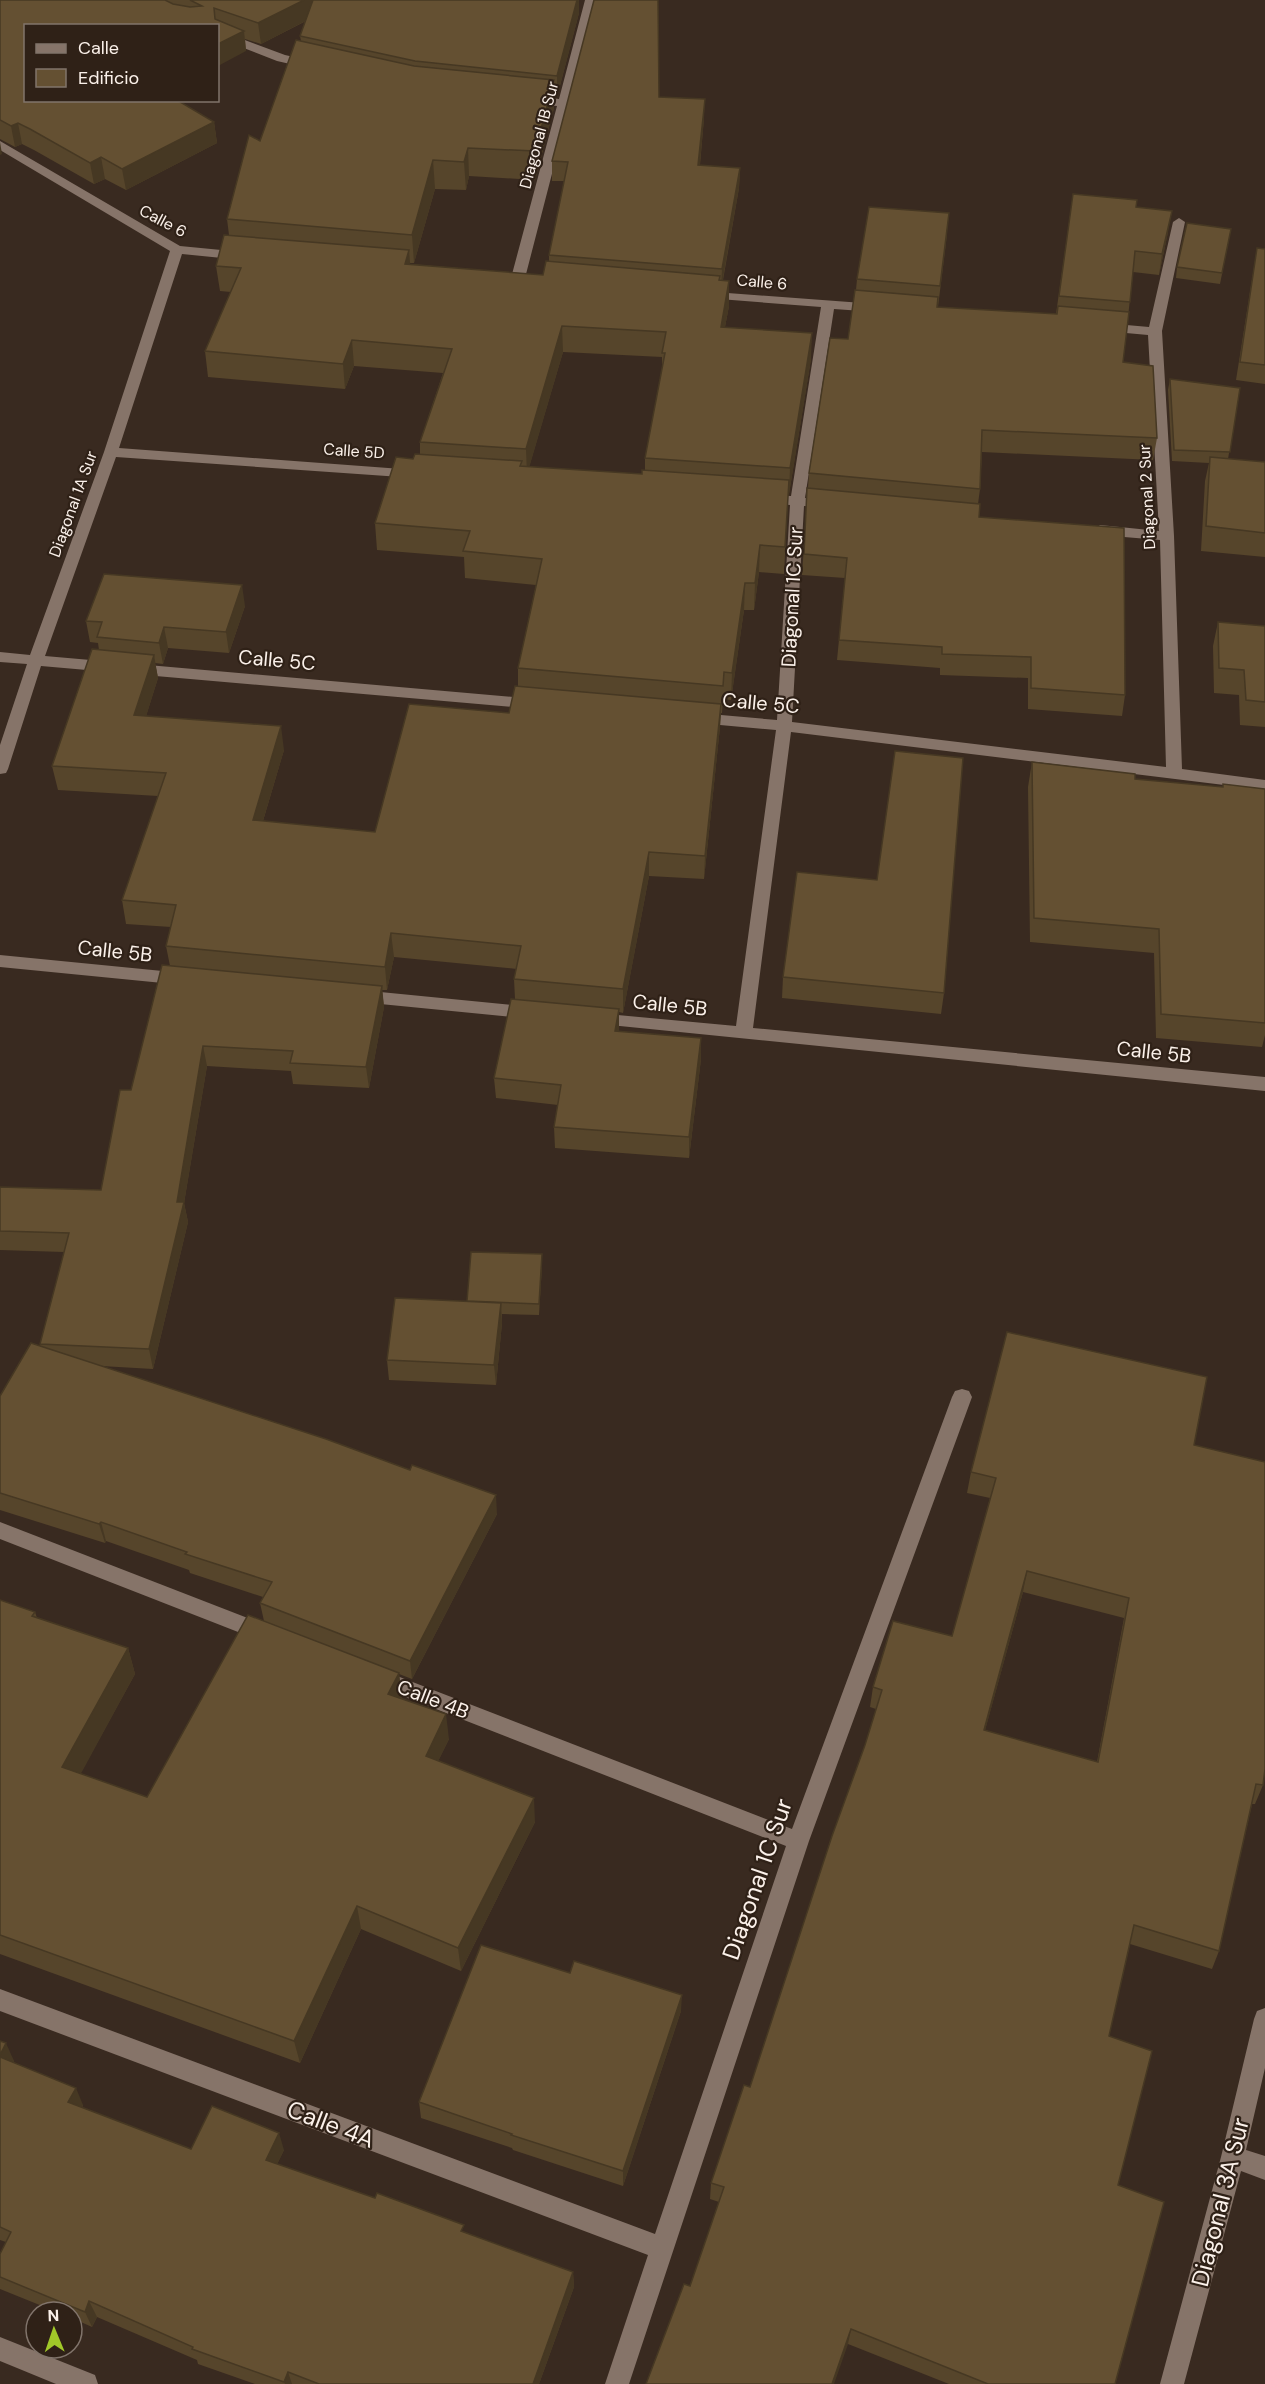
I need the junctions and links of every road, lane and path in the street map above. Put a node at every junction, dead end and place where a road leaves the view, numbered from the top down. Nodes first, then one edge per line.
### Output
1 (591, 0) edge
2 (219, 34) edge
3 (326, 68) edge
4 (518, 98) edge
5 (564, 103) junction
6 (0, 145) edge
7 (1179, 222) dead end
8 (177, 250) junction
9 (260, 257) edge
10 (517, 278) edge
11 (690, 292) edge
12 (828, 304) junction
13 (887, 309) edge
14 (1085, 325) edge
15 (1155, 331) junction
16 (111, 452) junction
17 (431, 475) edge
18 (750, 498) edge
19 (797, 501) junction
20 (845, 506) edge
21 (1084, 528) edge
22 (1167, 536) junction
23 (0, 657) edge
24 (36, 659) junction
25 (547, 705) edge
26 (677, 716) edge
27 (784, 726) junction
28 (0, 769) edge
29 (1174, 772) junction
30 (1265, 785) edge
31 (0, 961) edge
32 (201, 981) edge
33 (343, 994) edge
34 (555, 1015) edge
35 (579, 1017) edge
36 (744, 1033) junction
37 (1265, 1084) edge
38 (962, 1397) dead end
39 (0, 1530) edge
40 (277, 1638) edge
41 (366, 1672) edge
42 (798, 1841) junction
43 (0, 2000) edge
44 (1265, 2019) edge
45 (1233, 2157) junction
46 (1265, 2168) edge
47 (661, 2248) junction
48 (0, 2349) edge
49 (86, 2384) edge
50 (617, 2384) edge
51 (1172, 2384) edge

1 - 5 street, Diagonal 1B Sur
2 - 3 street
4 - 5 street
5 - 10 street, Diagonal 1B Sur
6 - 8 street, Calle 6
7 - 15 street, Diagonal 2 Sur
8 - 9 street, Calle 6
8 - 16 street, Diagonal 1A Sur
11 - 12 street, Calle 6
12 - 13 street, Calle 6
12 - 19 street, Diagonal 1C Sur
14 - 15 street
15 - 22 street, Diagonal 2 Sur
16 - 17 street, Calle 5D
16 - 24 street, Diagonal 1A Sur
18 - 19 street
19 - 20 street
19 - 27 street, Diagonal 1C Sur
21 - 22 street
22 - 29 street, Diagonal 2 Sur
23 - 24 street, Calle 5C
24 - 25 street, Calle 5C
24 - 28 street, Diagonal 1A Sur
26 - 27 street, Calle 5C
27 - 29 street, Calle 5C
27 - 36 street, Diagonal 1C Sur
29 - 30 street, Calle 5C
31 - 32 street, Calle 5B
33 - 34 street
35 - 36 street, Calle 5B
36 - 37 street, Calle 5B
38 - 42 street, Diagonal 1C Sur
39 - 40 street
41 - 42 street, Calle 4B
42 - 47 street, Diagonal 1C Sur
43 - 47 street, Calle 4A
44 - 45 street, Diagonal 3A Sur
45 - 46 street
45 - 51 street, Diagonal 3A Sur
47 - 50 street, Diagonal 1C Sur
48 - 49 street

